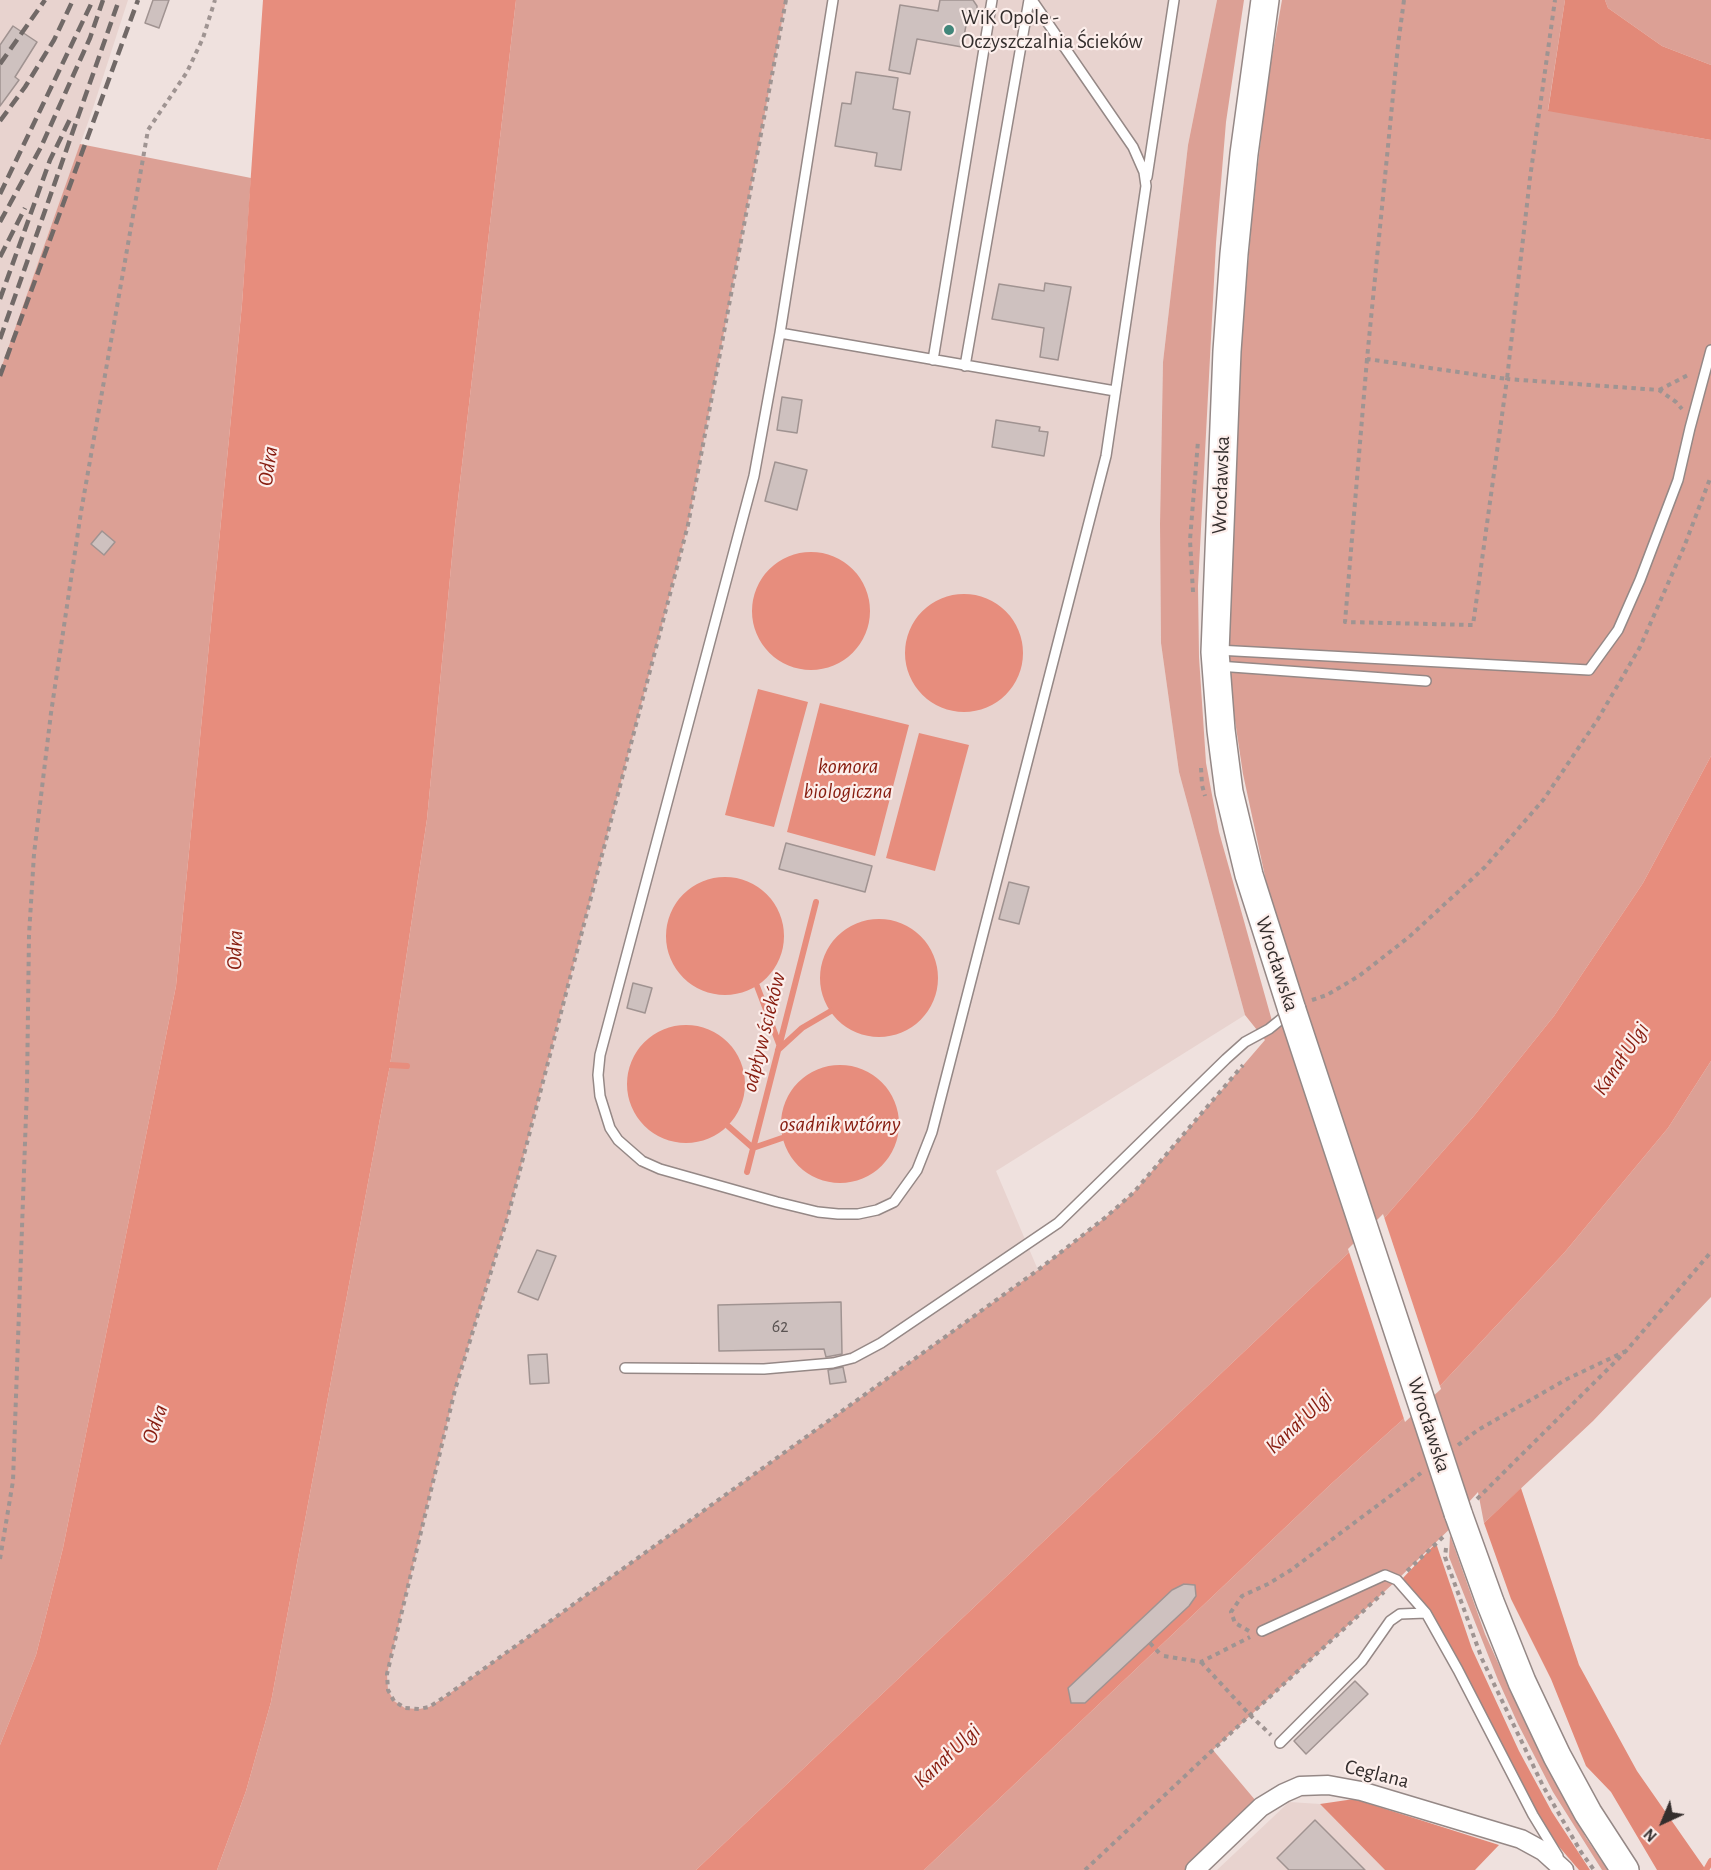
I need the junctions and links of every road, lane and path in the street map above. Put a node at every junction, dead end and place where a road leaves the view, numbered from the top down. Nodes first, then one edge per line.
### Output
1 (215, 0) edge
2 (786, 0) edge
3 (833, 0) edge
4 (992, 0) edge
5 (1030, 0) edge
6 (1174, 0) edge
7 (1265, 0) edge
8 (1404, 0) edge
9 (1555, 0) edge
10 (1146, 186) junction
11 (780, 333) junction
12 (1710, 352) edge
13 (1367, 359) junction
14 (933, 360) junction
15 (965, 366) junction
16 (1507, 379) junction
17 (1659, 390) junction
18 (1115, 391) junction
19 (1691, 422) junction
20 (1711, 476) edge
21 (1216, 658) junction
22 (1426, 681) dead end
23 (1297, 1007) junction
24 (1269, 1029) junction
25 (1711, 1252) edge
26 (1626, 1351) junction
27 (625, 1368) dead end
28 (1452, 1449) dead end
29 (1426, 1469) dead end
30 (1460, 1516) junction
31 (0, 1558) edge
32 (1397, 1580) junction
33 (1426, 1613) junction
34 (1262, 1631) junction
35 (1150, 1642) dead end
36 (1201, 1662) junction
37 (1250, 1715) junction
38 (1280, 1743) joint
39 (1085, 1870) edge
40 (1195, 1870) edge
41 (1565, 1870) edge
42 (1625, 1870) edge

1 - 31 path
2 - 24 path
3 - 11 lane
4 - 14 lane
5 - 10 lane
5 - 15 lane
6 - 10 lane
7 - 21 main road, Wrocławska
8 - 13 path
9 - 16 path
10 - 18 lane
11 - 14 lane
11 - 18 lane
12 - 17 path
12 - 19 lane
13 - 16 path
13 - 16 path
14 - 15 lane
15 - 18 lane
16 - 17 path
17 - 19 path
19 - 21 lane
20 - 23 path
21 - 22 lane
21 - 23 main road, Wrocławska
23 - 24 lane
23 - 30 main road, Wrocławska, bridge
24 - 27 lane
25 - 26 path
26 - 28 path
26 - 30 path
29 - 34 path
30 - 32 path
30 - 42 main road, Wrocławska
32 - 33 lane
32 - 34 lane
32 - 37 path
33 - 38 lane
33 - 41 lane
34 - 36 path
35 - 36 path
36 - 37 path
37 - 38 path
37 - 39 path
40 - 41 street, Ceglana

